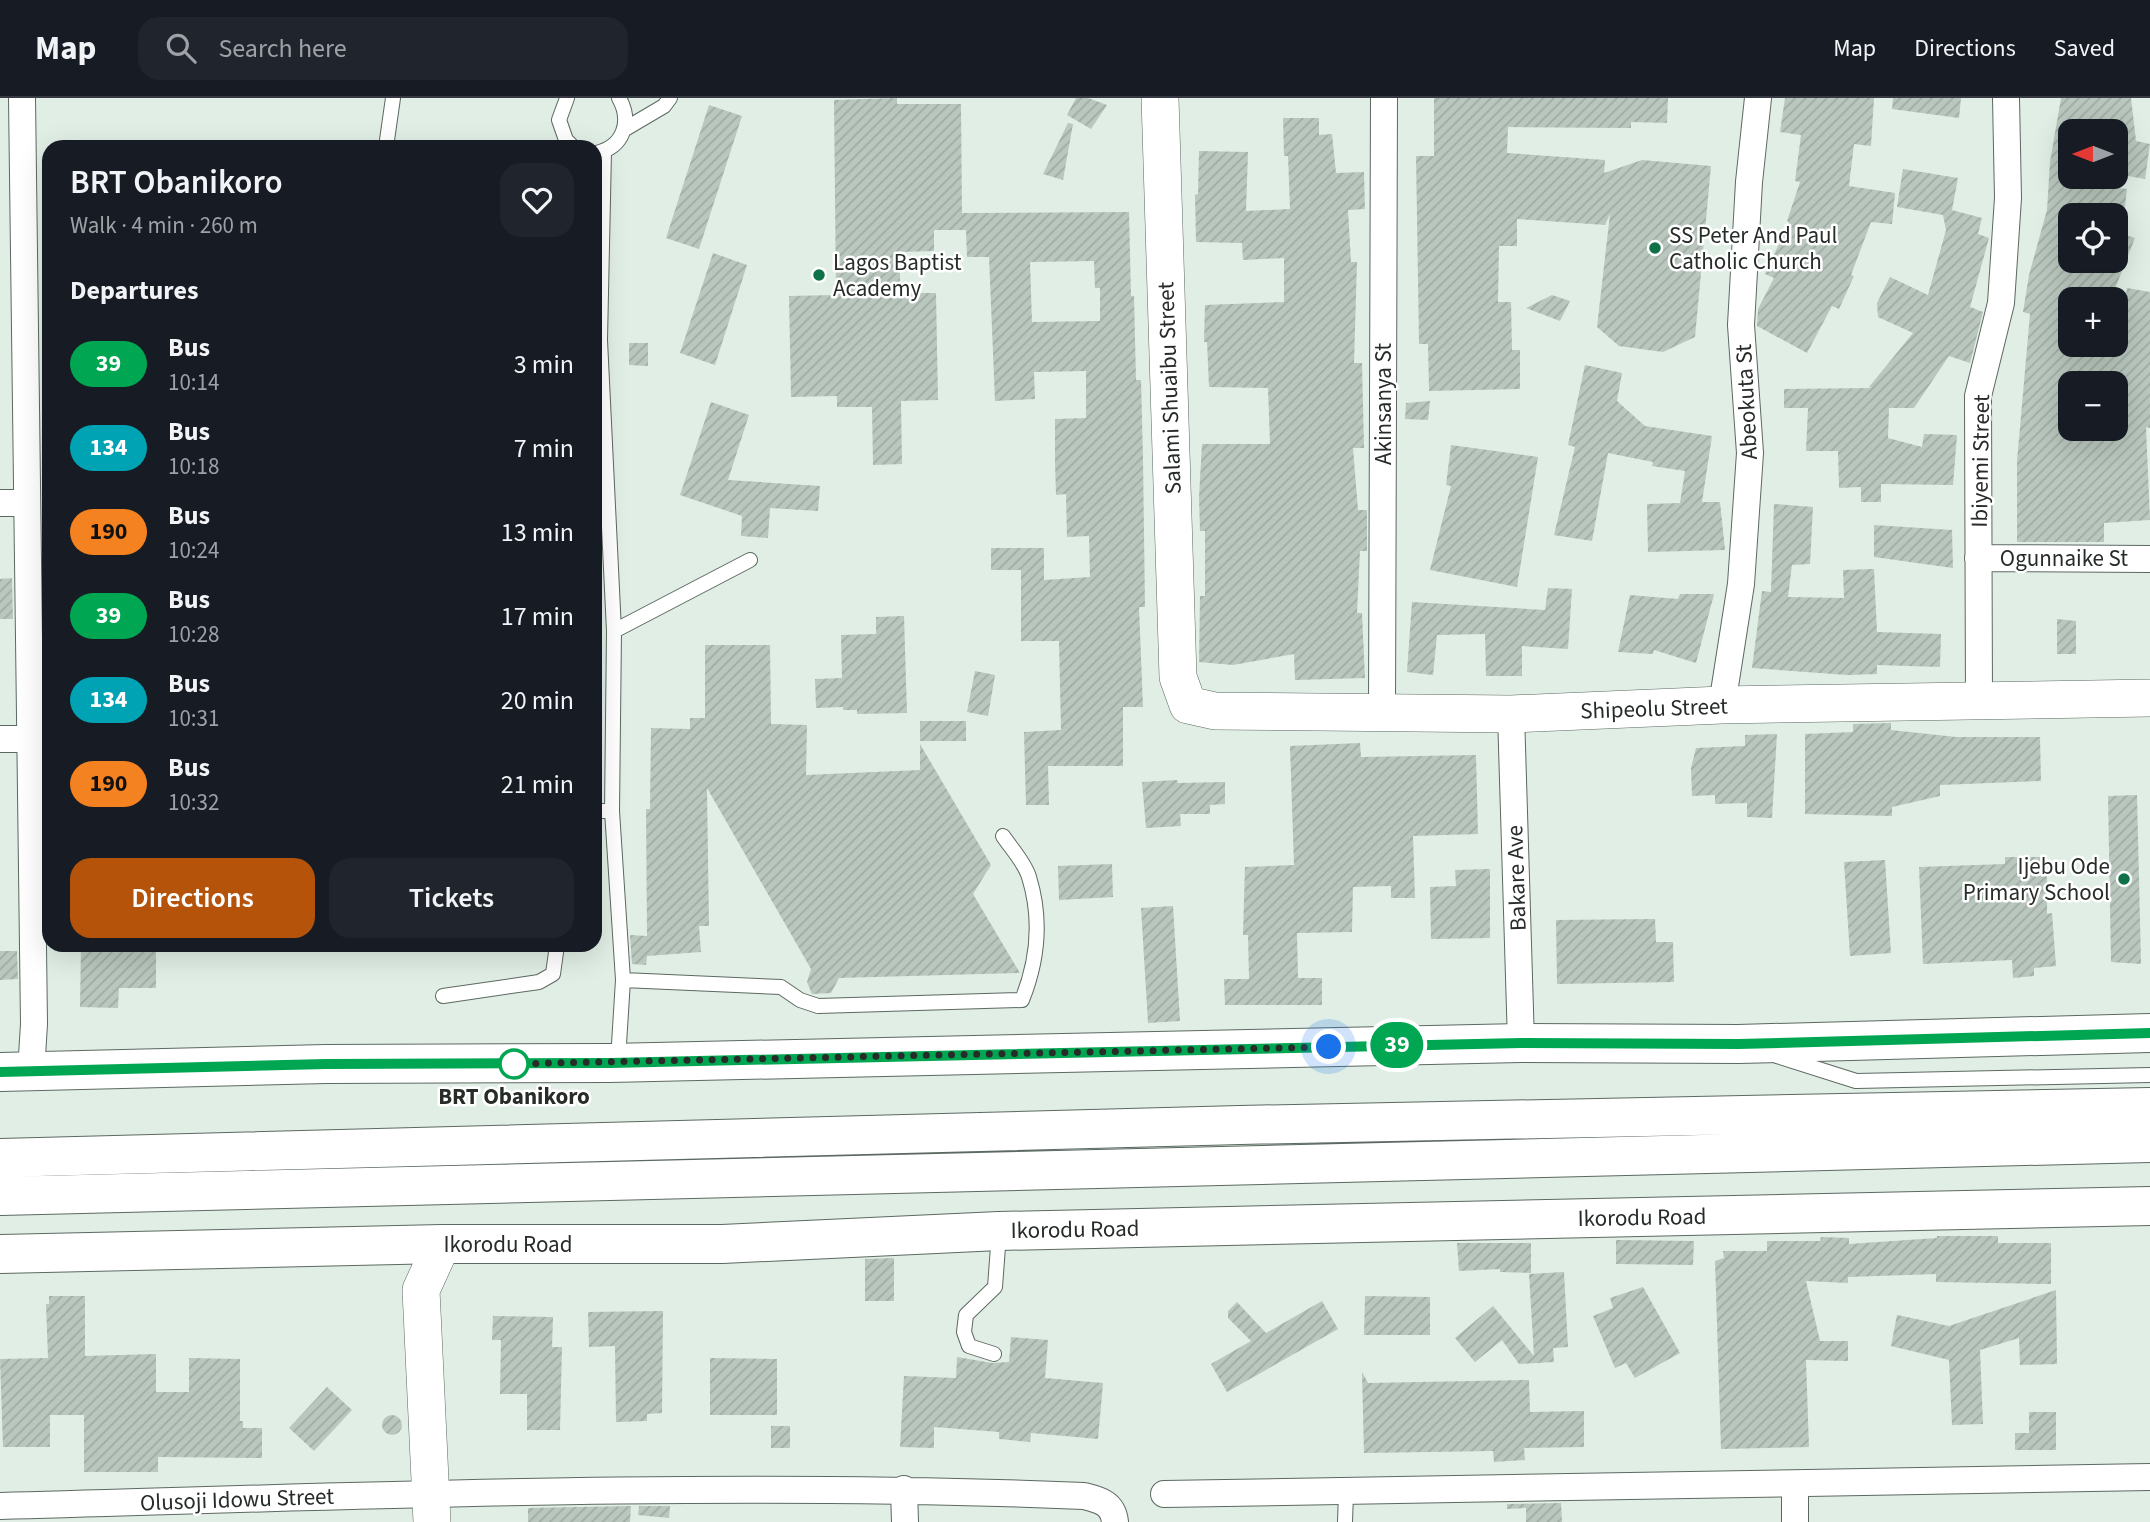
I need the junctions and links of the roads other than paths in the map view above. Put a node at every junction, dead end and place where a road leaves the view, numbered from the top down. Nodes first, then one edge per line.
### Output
1 (22, 98) edge
2 (393, 98) edge
3 (567, 98) edge
4 (619, 98) edge
5 (670, 98) edge
6 (1160, 98) edge
7 (1384, 98) edge
8 (1758, 98) edge
9 (2006, 98) edge
10 (625, 129) junction
11 (387, 140) edge
12 (568, 140) edge
13 (602, 151) edge
14 (12, 269) edge
15 (602, 420) edge
16 (0, 503) edge
17 (27, 503) junction
18 (1978, 558) junction
19 (2150, 559) edge
20 (750, 560) dead end
21 (614, 631) junction
22 (1178, 677) joint
23 (2150, 698) edge
24 (1979, 700) junction
25 (1722, 705) junction
26 (1381, 710) junction
27 (1511, 714) junction
28 (29, 738) junction
29 (0, 739) edge
30 (602, 811) edge
31 (612, 811) junction
32 (1003, 836) dead end
33 (556, 952) edge
34 (623, 980) junction
35 (443, 996) dead end
36 (2150, 1033) edge
37 (1521, 1043) junction
38 (1738, 1044) junction
39 (618, 1061) junction
40 (16, 1072) edge
41 (2150, 1075) edge
42 (2150, 1107) edge
43 (2150, 1143) edge
44 (0, 1158) edge
45 (0, 1196) edge
46 (2150, 1206) edge
47 (999, 1231) junction
48 (442, 1244) junction
49 (387, 1246) junction
50 (0, 1254) edge
51 (421, 1290) junction
52 (994, 1354) dead end
53 (2150, 1477) edge
54 (1795, 1484) junction
55 (904, 1489) junction
56 (1346, 1493) junction
57 (1164, 1494) dead end
58 (0, 1506) edge
59 (432, 1508) edge
60 (905, 1522) edge
61 (1115, 1522) edge
62 (1345, 1522) edge
63 (1795, 1522) edge

1 - 14 street
2 - 11 lane
3 - 12 lane
4 - 10 lane
5 - 10 lane
6 - 22 street, Salami Shuaibu Street
7 - 26 street, Akinsanya St
8 - 25 street, Abeokuta St
9 - 18 street, Ibiyemi Street
10 - 13 lane
14 - 17 street
15 - 21 lane
16 - 17 street
17 - 28 street
18 - 19 street, Ogunnaike St
18 - 24 street, Ibiyemi Street
20 - 21 lane
21 - 31 lane
22 - 26 street, Shipeolu Street
23 - 24 street, Shipeolu Street
24 - 25 street, Shipeolu Street
25 - 27 street, Shipeolu Street
26 - 27 street, Shipeolu Street
27 - 37 street, Bakare Ave
28 - 29 street
28 - 40 street
30 - 31 lane
31 - 34 lane
32 - 34 lane
33 - 35 lane
34 - 39 lane
36 - 38 main road
37 - 38 main road
37 - 39 main road
38 - 41 lane
39 - 40 main road
42 - 44 main road
43 - 45 main road
46 - 47 main road, Ikorodu Road
47 - 48 main road, Ikorodu Road
47 - 52 lane
48 - 49 main road, Ikorodu Road
48 - 51 street
49 - 50 main road, Ikorodu Road
49 - 51 street
51 - 59 street
53 - 54 street
54 - 56 street
54 - 63 street
55 - 59 street, Olusoji Idowu Street
55 - 60 street
55 - 61 street, Olusoji Idowu Street
56 - 57 street
56 - 62 lane
58 - 59 street, Olusoji Idowu Street

